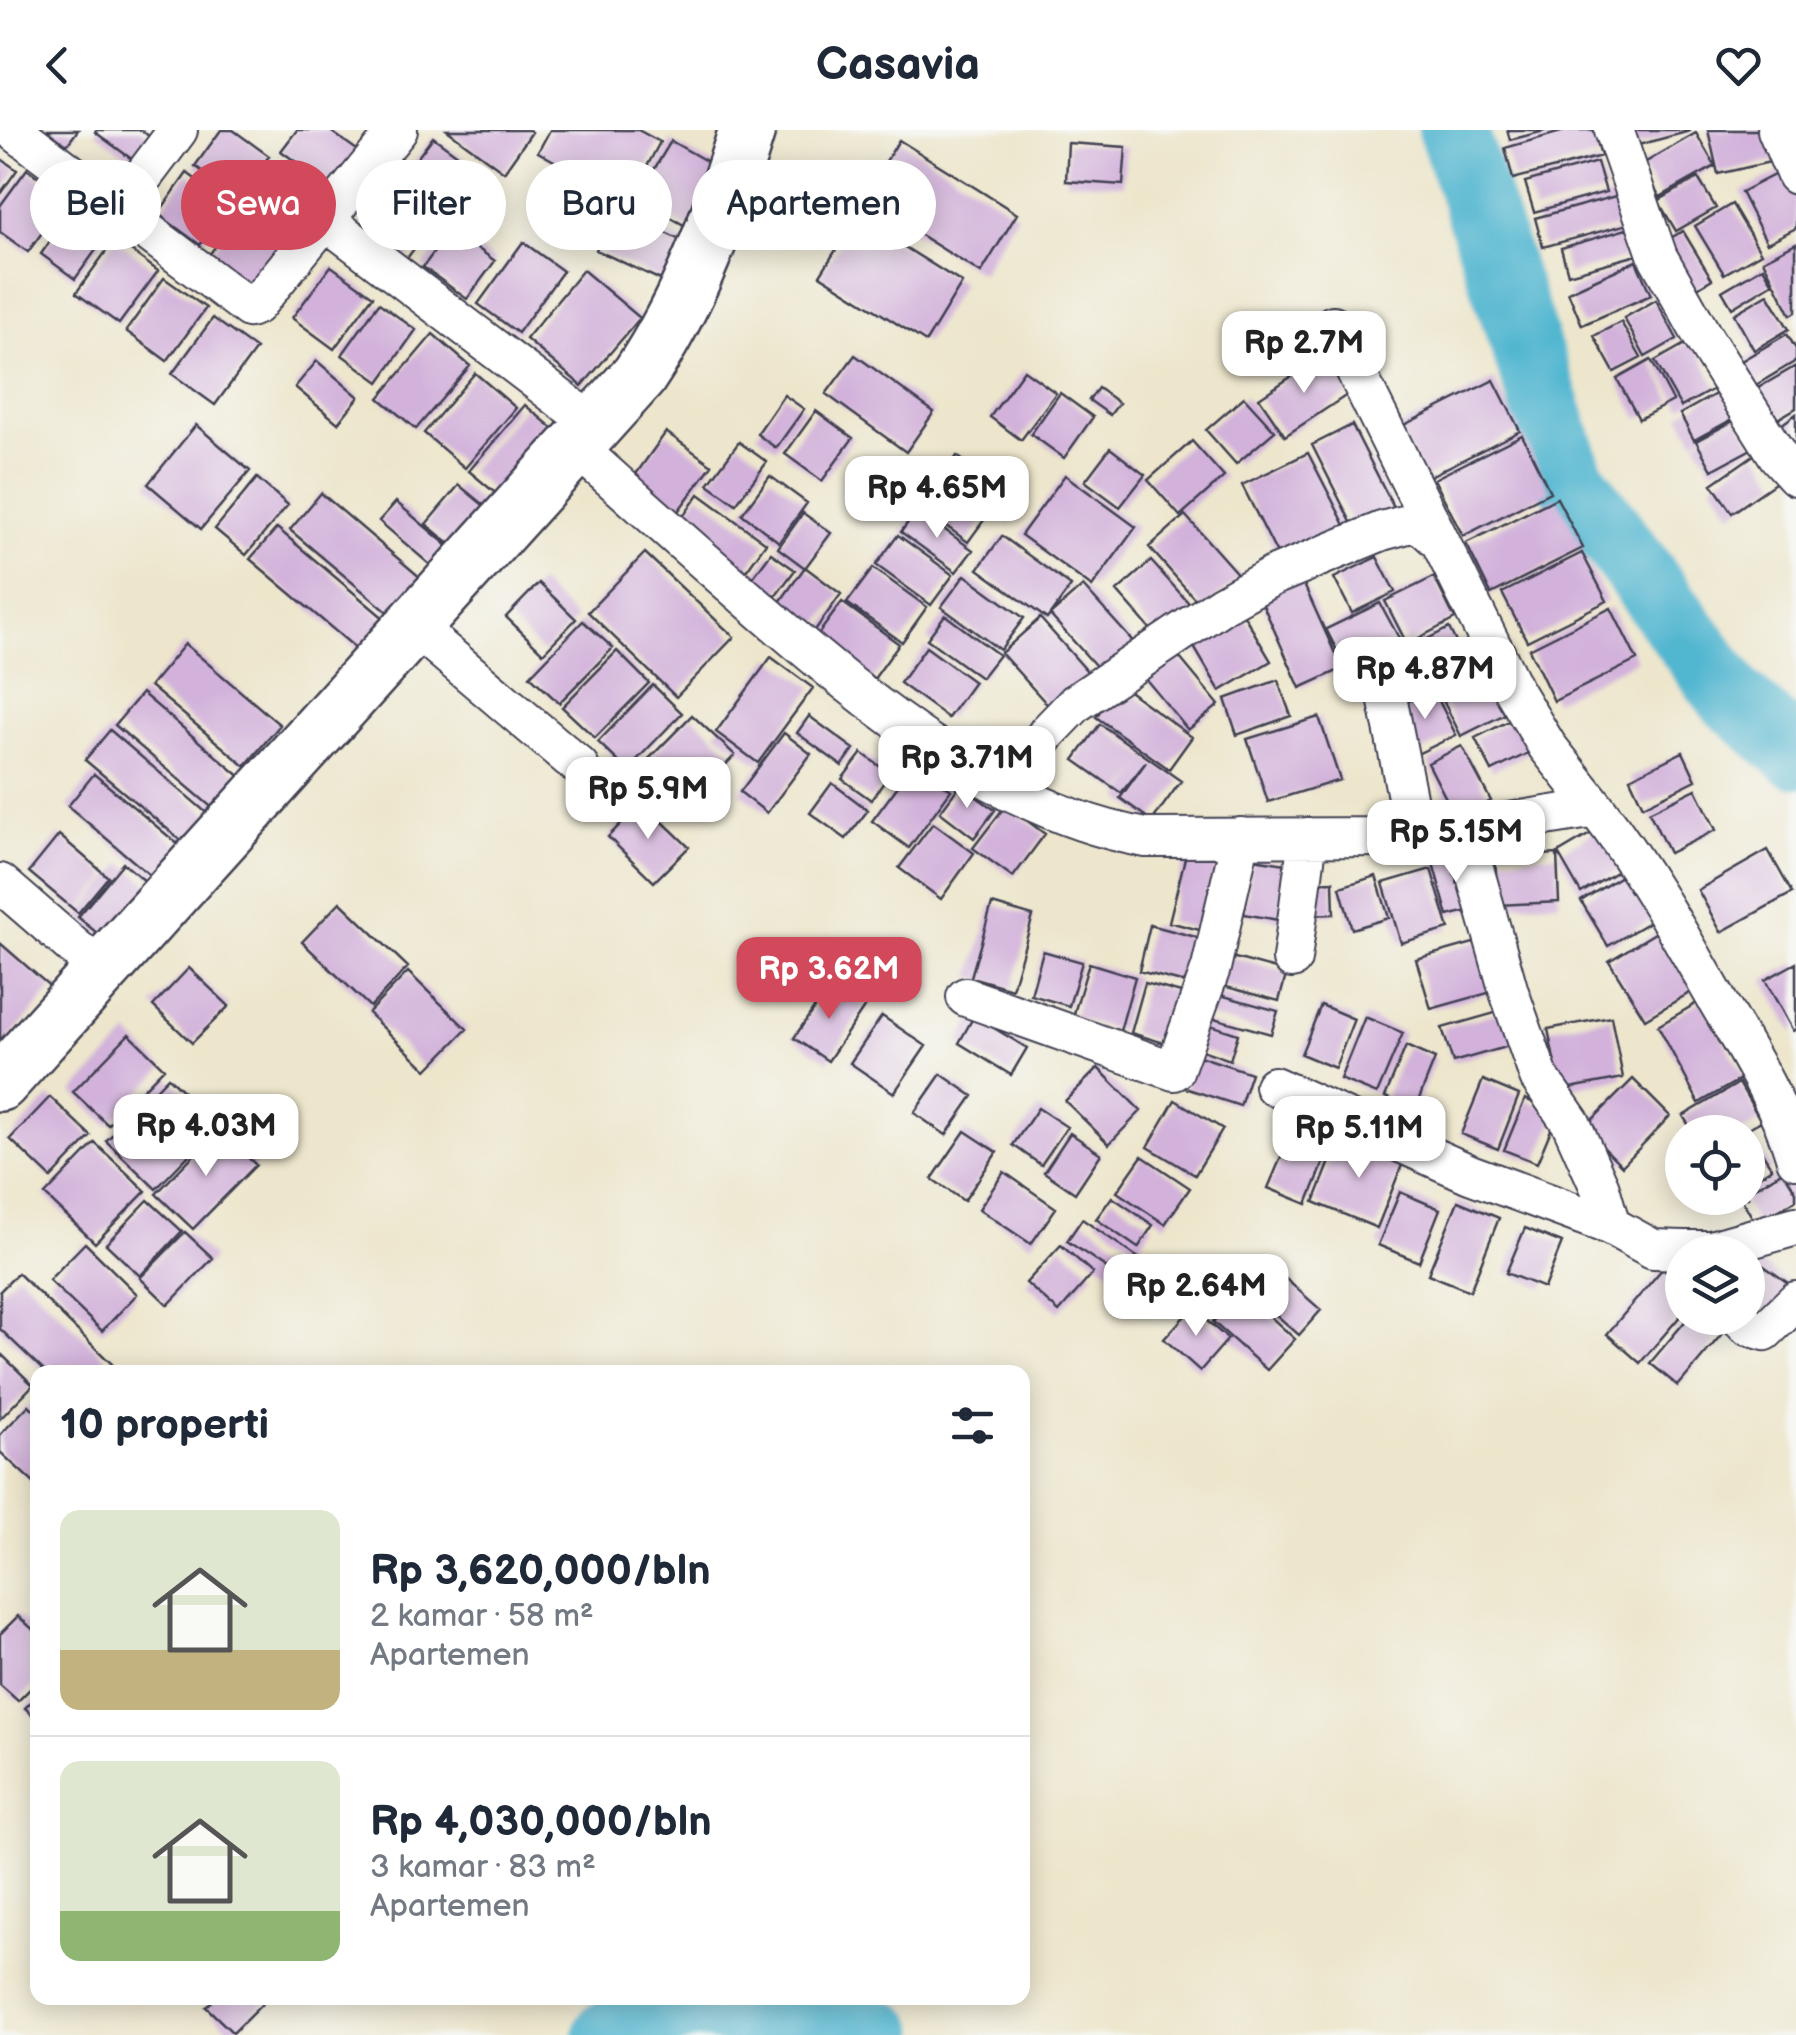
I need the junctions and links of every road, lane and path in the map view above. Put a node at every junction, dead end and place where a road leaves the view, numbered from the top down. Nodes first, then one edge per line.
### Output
1 (13, 130) edge
2 (178, 130) edge
3 (398, 130) edge
4 (747, 130) edge
5 (1614, 130) edge
6 (1777, 130) edge
7 (51, 160) edge
8 (156, 160) edge
9 (1796, 175) edge
10 (336, 206) edge
11 (336, 229) edge
12 (161, 244) edge
13 (301, 250) edge
14 (1333, 325) dead end
15 (586, 437) junction
16 (1796, 476) edge
17 (1437, 539) junction
18 (415, 626) junction
19 (1383, 677) dead end
20 (579, 766) dead end
21 (1007, 791) junction
22 (1596, 808) junction
23 (1463, 830) junction
24 (1414, 836) junction
25 (1242, 837) junction
26 (1308, 837) junction
27 (0, 883) edge
28 (1292, 959) dead end
29 (102, 971) junction
30 (966, 997) dead end
31 (0, 1083) edge
32 (1274, 1086) dead end
33 (1796, 1159) edge
34 (1611, 1226) junction
35 (1796, 1226) edge
36 (1764, 1235) edge
37 (1665, 1250) edge
38 (1796, 1301) edge
39 (1765, 1331) edge

1 - 7 street
2 - 8 street
3 - 10 street
4 - 15 highway
5 - 16 street
6 - 9 street
11 - 15 street
12 - 13 street
14 - 17 street
15 - 18 highway
15 - 21 street
17 - 21 street
17 - 22 street
18 - 20 street
18 - 29 highway
19 - 24 street
21 - 25 street
22 - 23 street
22 - 33 street
23 - 24 street
23 - 34 street
24 - 26 street
25 - 26 street
25 - 30 street
26 - 28 street
27 - 29 street
29 - 31 highway
32 - 34 street
34 - 37 street
35 - 36 street
38 - 39 street

